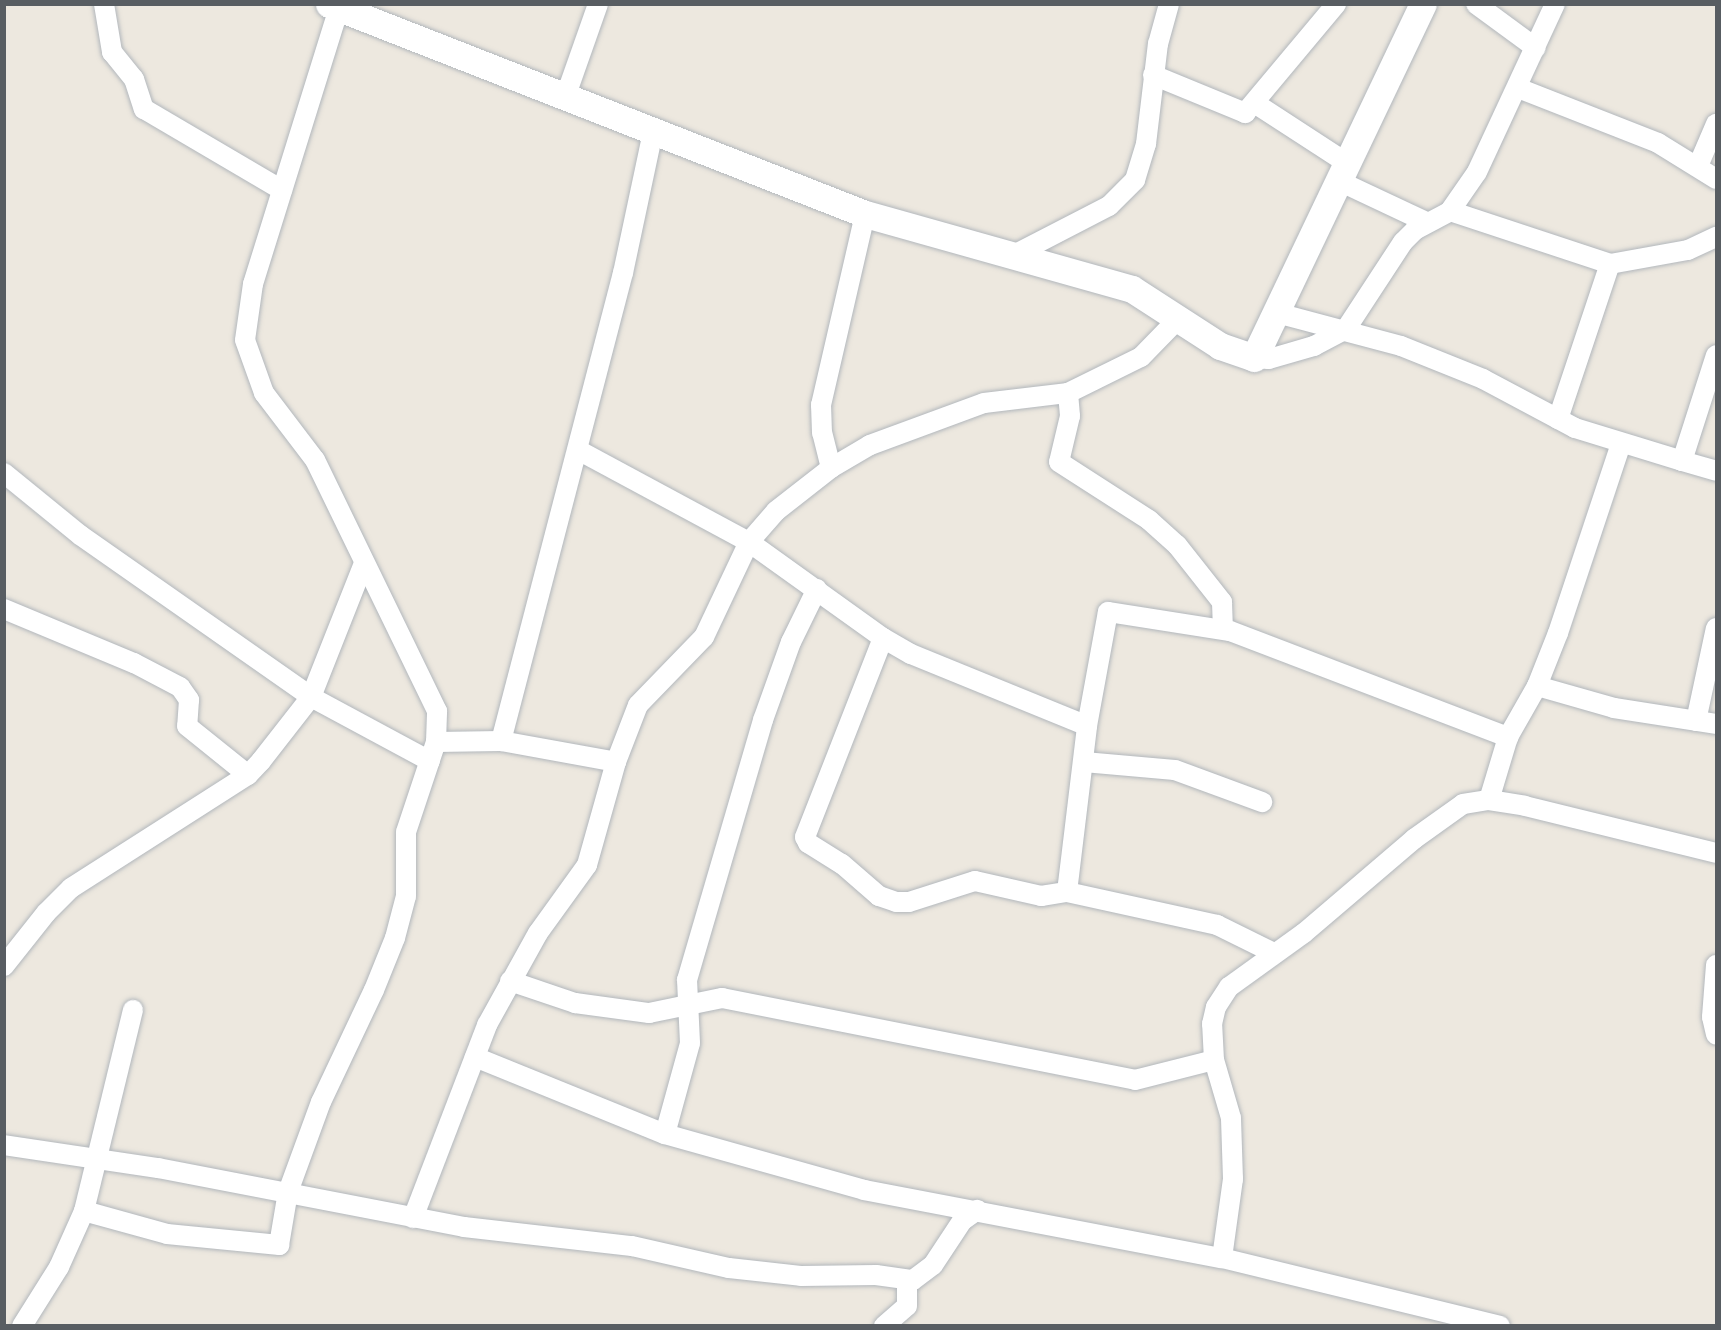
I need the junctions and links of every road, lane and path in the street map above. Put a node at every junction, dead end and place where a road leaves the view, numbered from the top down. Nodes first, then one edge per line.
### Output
1 (104, 4) edge
2 (598, 4) edge
3 (1169, 4) edge
4 (1336, 4) edge
5 (1476, 4) edge
6 (1555, 4) edge
7 (334, 6) edge
8 (1416, 7) edge
9 (1536, 48) junction
10 (1153, 75) junction
11 (1518, 88) junction
12 (566, 95) junction
13 (1256, 104) junction
14 (1716, 124) edge
15 (653, 132) junction
16 (1698, 166) junction
17 (1343, 172) junction
18 (1716, 178) edge
19 (282, 190) junction
20 (1450, 211) junction
21 (865, 214) junction
22 (1426, 222) junction
23 (1716, 237) edge
24 (1014, 255) junction
25 (1610, 264) junction
26 (1277, 313) junction
27 (1179, 318) junction
28 (1346, 329) junction
29 (1716, 355) edge
30 (1254, 358) junction
31 (1068, 393) junction
32 (1708, 410) edge
33 (1558, 419) junction
34 (1621, 444) junction
35 (578, 450) junction
36 (1682, 461) junction
37 (831, 468) junction
38 (1716, 471) edge
39 (4, 473) edge
40 (749, 542) junction
41 (364, 562) junction
42 (817, 589) junction
43 (4, 609) edge
44 (1716, 628) edge
45 (1223, 629) junction
46 (883, 638) junction
47 (1537, 686) junction
48 (311, 697) junction
49 (1696, 721) junction
50 (1716, 724) edge
51 (1087, 726) junction
52 (1508, 737) junction
53 (501, 741) junction
54 (433, 751) junction
55 (616, 762) junction
56 (1084, 762) junction
57 (248, 775) junction
58 (1489, 800) junction
59 (1262, 802) dead end
60 (1716, 853) edge
61 (1067, 892) junction
62 (1274, 953) junction
63 (1716, 965) edge
64 (4, 966) edge
65 (510, 981) junction
66 (688, 1004) junction
67 (133, 1010) dead end
68 (1716, 1035) edge
69 (475, 1057) junction
70 (1214, 1060) junction
71 (665, 1134) junction
72 (4, 1145) edge
73 (98, 1161) junction
74 (288, 1192) junction
75 (977, 1210) junction
76 (84, 1211) junction
77 (413, 1218) junction
78 (1222, 1258) junction
79 (907, 1280) junction
80 (22, 1326) edge
81 (884, 1326) edge
82 (1500, 1326) edge

1 - 19 street
2 - 12 street
3 - 10 street
4 - 13 street
5 - 9 street
6 - 9 street
7 - 12 street
7 - 19 street
8 - 17 street
9 - 11 street
10 - 13 street
10 - 24 street
11 - 16 street
11 - 20 street
12 - 15 street
13 - 17 street
14 - 16 street
15 - 21 street
15 - 35 street
16 - 18 street
17 - 22 street
17 - 26 street
19 - 41 street
20 - 22 street
20 - 25 street
21 - 24 street
21 - 37 street
22 - 28 street
23 - 25 street
24 - 27 street
25 - 33 street
26 - 28 street
26 - 30 street
27 - 30 street
27 - 31 street
28 - 30 street
28 - 33 street
29 - 32 street
31 - 37 street
31 - 45 street
32 - 36 street
33 - 34 street
34 - 36 street
34 - 47 street
35 - 40 street
35 - 53 street
36 - 38 street
37 - 40 street
39 - 48 street
40 - 42 street
40 - 55 street
41 - 48 street
41 - 54 street
42 - 46 street
42 - 66 street
43 - 57 street
44 - 49 street
45 - 51 street
45 - 52 street
46 - 51 street
46 - 61 street
47 - 49 street
47 - 52 street
48 - 54 street
48 - 57 street
49 - 50 street
51 - 56 street
52 - 58 street
53 - 54 street
53 - 55 street
54 - 74 street
55 - 65 street
56 - 59 street
56 - 61 street
57 - 64 street
58 - 60 street
58 - 62 street
61 - 62 street
62 - 70 street
63 - 68 street
65 - 66 street
65 - 69 street
66 - 70 street
66 - 71 street
67 - 73 street
69 - 71 street
69 - 77 street
70 - 78 street
71 - 75 street
72 - 73 street
73 - 74 street
73 - 76 street
74 - 76 street
74 - 77 street
75 - 78 street
75 - 79 street
76 - 80 street
77 - 79 street
78 - 82 street
79 - 81 street

